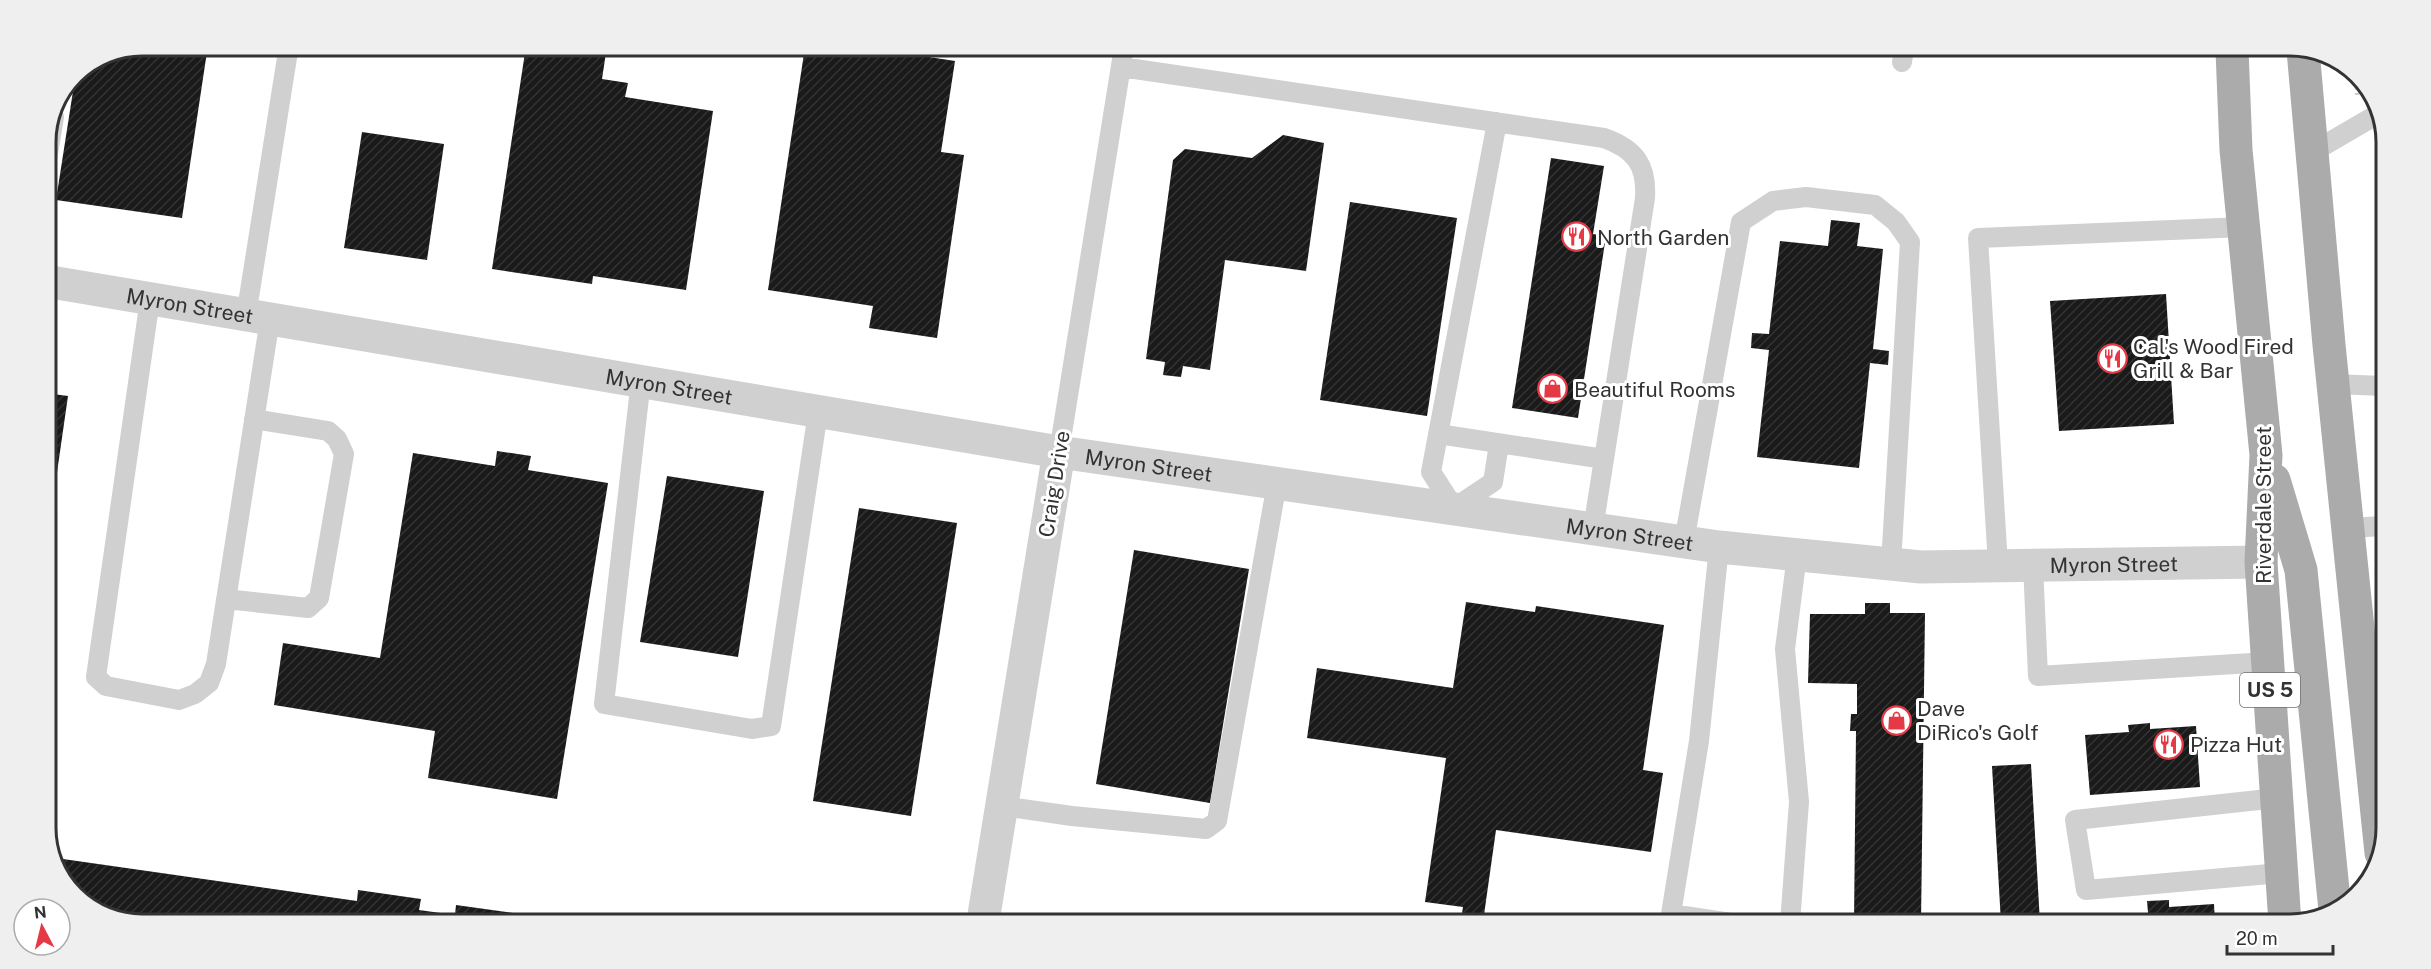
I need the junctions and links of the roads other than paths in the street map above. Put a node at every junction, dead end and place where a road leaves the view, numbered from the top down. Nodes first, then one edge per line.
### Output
1 (289, 56) edge
2 (1122, 56) edge
3 (2232, 56) edge
4 (2304, 57) edge
5 (1120, 67) junction
6 (2372, 118) edge
7 (1497, 122) junction
8 (2311, 153) junction
9 (2244, 227) junction
10 (55, 283) edge
11 (150, 299) junction
12 (258, 317) junction
13 (641, 380) junction
14 (2333, 384) junction
15 (2375, 386) edge
16 (818, 412) junction
17 (254, 419) junction
18 (1438, 434) junction
19 (1499, 444) junction
20 (1059, 452) junction
21 (2266, 455) junction
22 (1604, 459) junction
23 (1278, 483) junction
24 (1454, 508) junction
25 (2376, 526) edge
26 (2348, 528) junction
27 (1593, 529) junction
28 (1684, 542) junction
29 (1719, 547) junction
30 (1797, 555) junction
31 (2262, 562) junction
32 (1891, 564) junction
33 (2033, 565) junction
34 (1998, 566) junction
35 (226, 599) junction
36 (2268, 662) junction
37 (2277, 798) junction
38 (2376, 803) edge
39 (1002, 806) junction
40 (2281, 873) junction
41 (2334, 901) edge
42 (984, 914) edge
43 (1671, 914) edge
44 (1791, 914) edge
45 (2284, 914) edge

1 - 12 lane
2 - 5 lane, Craig Drive
3 - 9 main road, Riverdale Street / US 5
4 - 8 main road
5 - 7 lane
5 - 20 lane, Craig Drive
6 - 8 lane
7 - 18 lane
7 - 22 lane
8 - 14 main road
9 - 21 main road, Riverdale Street / US 5
9 - 34 lane
10 - 11 street, Myron Street
11 - 12 street, Myron Street
11 - 35 lane
12 - 13 street, Myron Street
12 - 17 lane
13 - 16 street, Myron Street
13 - 16 lane
14 - 15 lane
14 - 26 main road
16 - 20 street, Myron Street
17 - 35 lane
17 - 35 lane
18 - 19 lane
18 - 24 lane
19 - 22 lane
19 - 24 lane
20 - 23 street, Myron Street
20 - 39 street, Craig Drive
21 - 31 main road, Riverdale Street / US 5
21 - 41 main road
22 - 27 lane
23 - 24 street, Myron Street
23 - 39 lane
24 - 27 street, Myron Street
25 - 26 lane
26 - 38 main road
27 - 28 street, Myron Street
28 - 29 street, Myron Street
28 - 32 lane
29 - 30 street, Myron Street
29 - 43 lane
30 - 32 street, Myron Street
30 - 44 lane
31 - 33 street, Myron Street
31 - 36 main road, Riverdale Street / US 5
32 - 34 street, Myron Street
33 - 34 street, Myron Street
33 - 36 lane
36 - 37 main road, Riverdale Street / US 5
37 - 40 main road, Riverdale Street / US 5
37 - 40 lane
39 - 42 street, Craig Drive
40 - 45 main road, Riverdale Street / US 5

